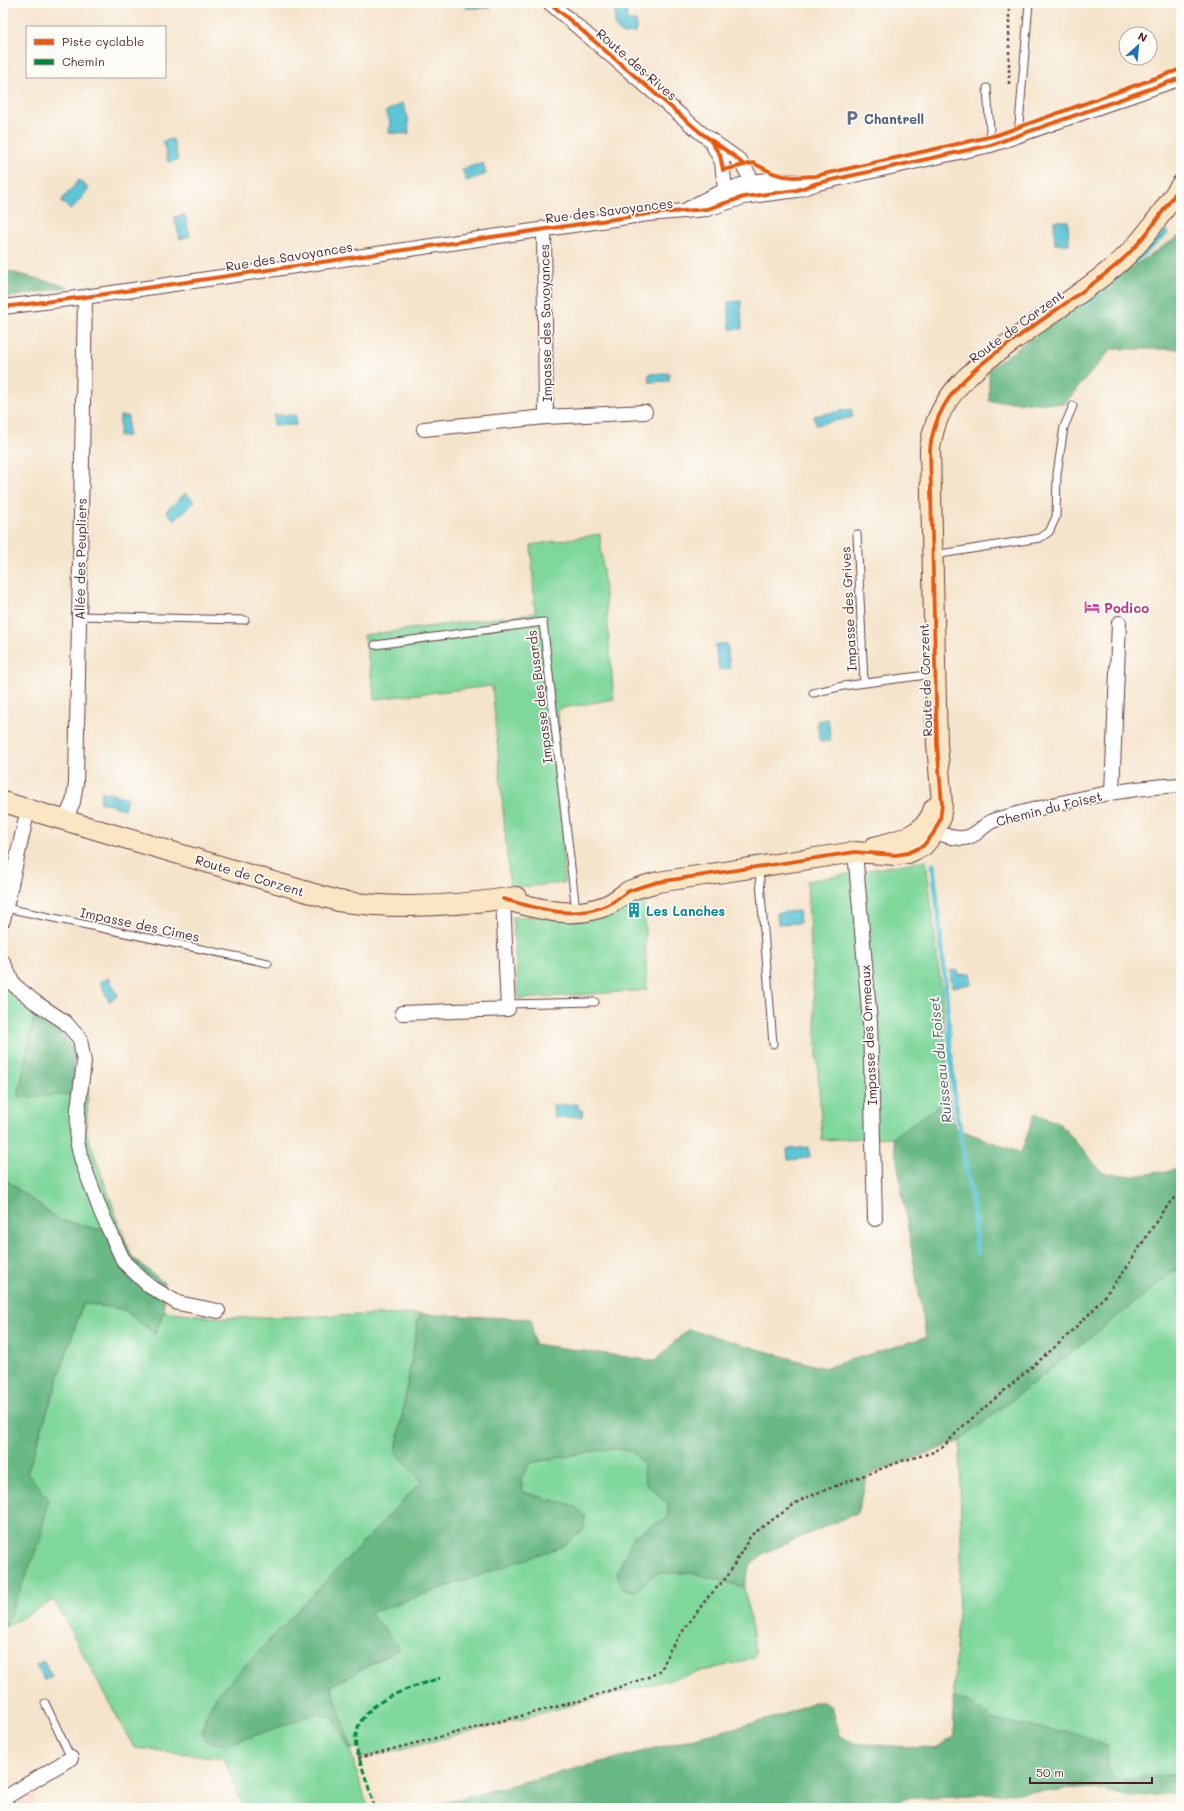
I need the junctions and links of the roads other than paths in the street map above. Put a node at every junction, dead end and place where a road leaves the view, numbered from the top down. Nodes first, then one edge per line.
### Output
1 (550, 3) edge
2 (1029, 3) edge
3 (1181, 78) edge
4 (987, 88) dead end
5 (1018, 136) junction
6 (710, 140) junction
7 (991, 145) junction
8 (1181, 185) edge
9 (754, 189) junction
10 (726, 197) junction
11 (544, 228) junction
12 (85, 297) junction
13 (3, 307) edge
14 (1073, 406) dead end
15 (645, 412) dead end
16 (546, 417) junction
17 (424, 429) dead end
18 (857, 534) dead end
19 (932, 556) junction
20 (79, 616) junction
21 (245, 620) dead end
22 (1119, 623) dead end
23 (375, 645) dead end
24 (934, 674) junction
25 (864, 683) junction
26 (813, 693) dead end
27 (1181, 785) edge
28 (1112, 792) junction
29 (3, 802) edge
30 (28, 809) junction
31 (65, 820) junction
32 (931, 827) junction
33 (855, 852) junction
34 (759, 867) junction
35 (503, 899) junction
36 (576, 907) junction
37 (4, 914) edge
38 (3, 962) edge
39 (268, 963) dead end
40 (595, 1002) dead end
41 (507, 1004) junction
42 (402, 1013) dead end
43 (773, 1044) dead end
44 (875, 1219) dead end
45 (218, 1311) dead end
46 (45, 1703) dead end
47 (71, 1758) joint
48 (3, 1799) edge

1 - 6 street, Route des Rives
2 - 5 lane
3 - 5 street, Rue des Savoyances
4 - 7 lane
5 - 7 street, Rue des Savoyances
6 - 9 street, Route des Rives
6 - 10 street, Route des Rives
7 - 9 street, Rue des Savoyances
8 - 19 street, Route de Corzent
9 - 10 street, Rue des Savoyances
10 - 11 street, Rue des Savoyances
11 - 12 street, Rue des Savoyances
11 - 16 street, Impasse des Savoyances
12 - 13 street, Rue des Savoyances
12 - 20 street, Allée des Peupliers
14 - 19 lane
15 - 16 street, Impasse des Savoyances
16 - 17 street, Impasse des Savoyances
18 - 25 lane, Impasse des Grives
19 - 24 street, Route de Corzent
20 - 21 lane
20 - 31 street, Allée des Peupliers
22 - 28 street
23 - 36 lane, Impasse des Busards
24 - 25 lane
24 - 32 street, Route de Corzent
25 - 26 lane
27 - 28 street, Chemin du Foiset
28 - 32 street, Chemin du Foiset
29 - 30 street, Route de Corzent
30 - 31 street, Route de Corzent
30 - 37 street
31 - 35 street, Route de Corzent
32 - 33 street, Route de Corzent
33 - 34 street, Route de Corzent
33 - 44 street, Impasse des Ormeaux
34 - 36 street, Route de Corzent
34 - 43 lane
35 - 36 street, Route de Corzent
35 - 41 street
37 - 39 lane, Impasse des Cimes
38 - 45 street
40 - 41 lane
41 - 42 street
46 - 47 lane
47 - 48 street

